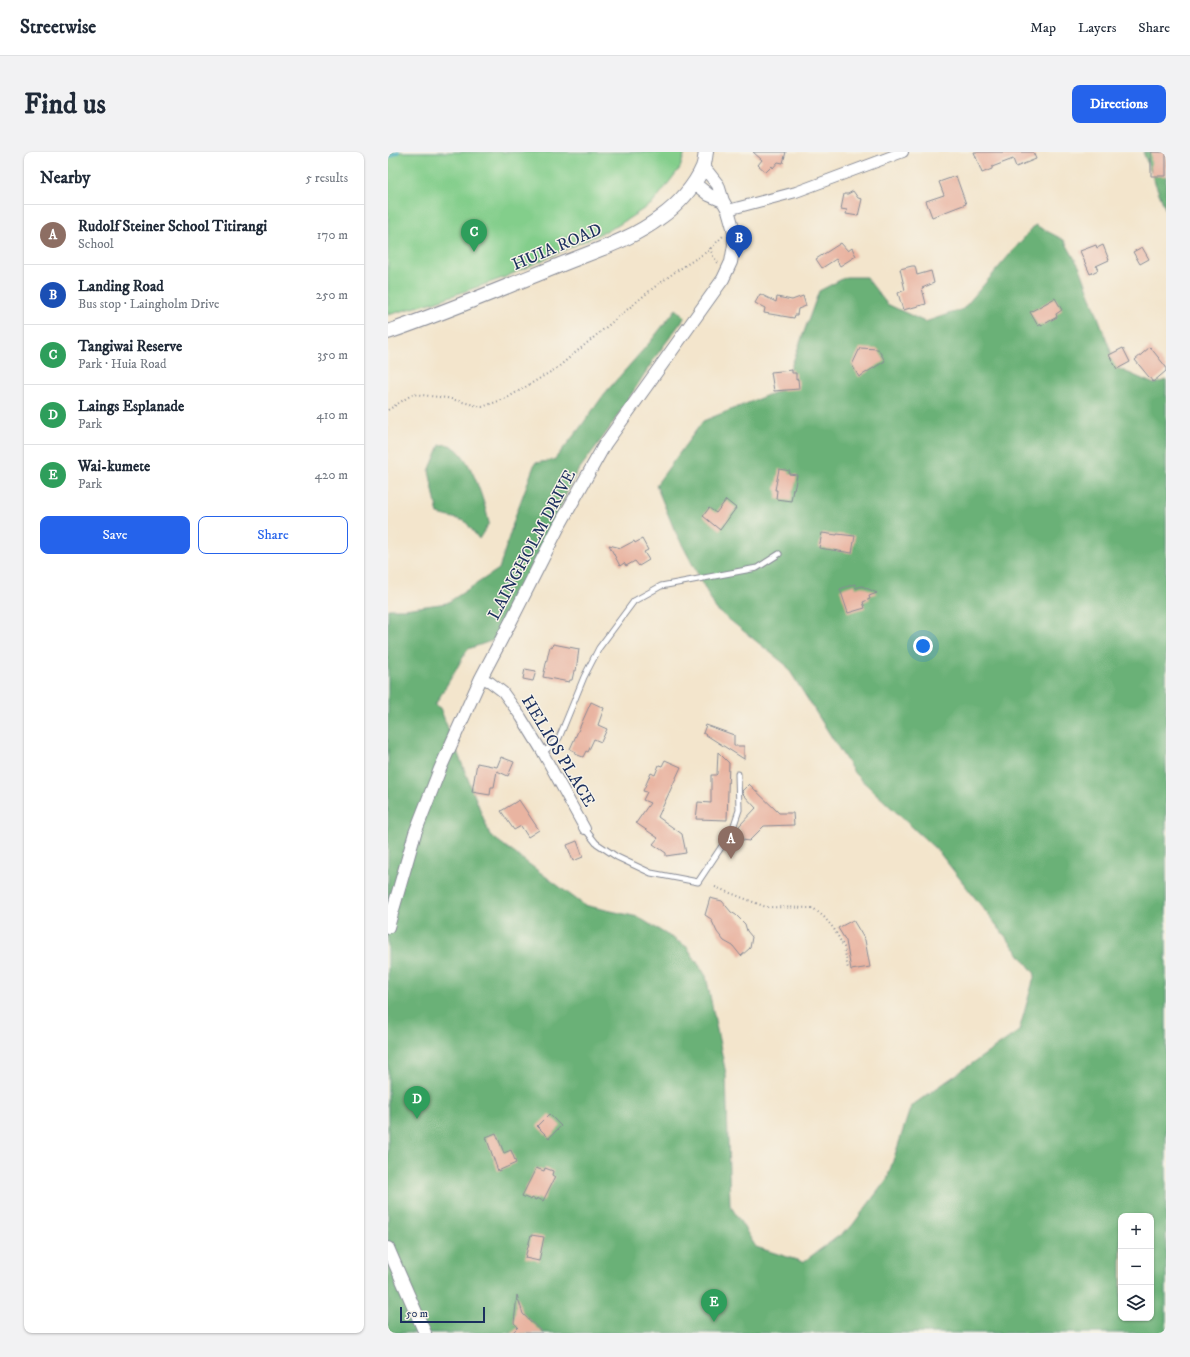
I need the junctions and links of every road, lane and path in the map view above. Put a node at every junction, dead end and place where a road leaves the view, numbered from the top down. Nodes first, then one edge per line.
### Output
1 (706, 152) edge
2 (903, 152) edge
3 (703, 166) junction
4 (694, 183) junction
5 (725, 206) junction
6 (733, 228) junction
7 (710, 248) junction
8 (727, 270) junction
9 (388, 332) edge
10 (388, 410) edge
11 (779, 554) dead end
12 (481, 678) junction
13 (543, 753) junction
14 (738, 774) dead end
15 (585, 829) joint
16 (715, 887) dead end
17 (388, 927) edge
18 (848, 969) dead end
19 (388, 1248) edge
20 (425, 1333) edge

1 - 3 main road, HUIA ROAD
2 - 5 street
3 - 4 main road, HUIA ROAD
3 - 5 street, LAINGHOLM DRIVE
4 - 5 street
4 - 9 main road, HUIA ROAD
5 - 6 street, LAINGHOLM DRIVE
6 - 7 path
6 - 8 street, LAINGHOLM DRIVE
7 - 8 path
7 - 10 path
8 - 12 street, LAINGHOLM DRIVE
11 - 13 lane
12 - 13 street, HELIOS PLACE
12 - 17 street, LAINGHOLM DRIVE
13 - 15 street, HELIOS PLACE
14 - 15 lane
16 - 18 path
19 - 20 street

